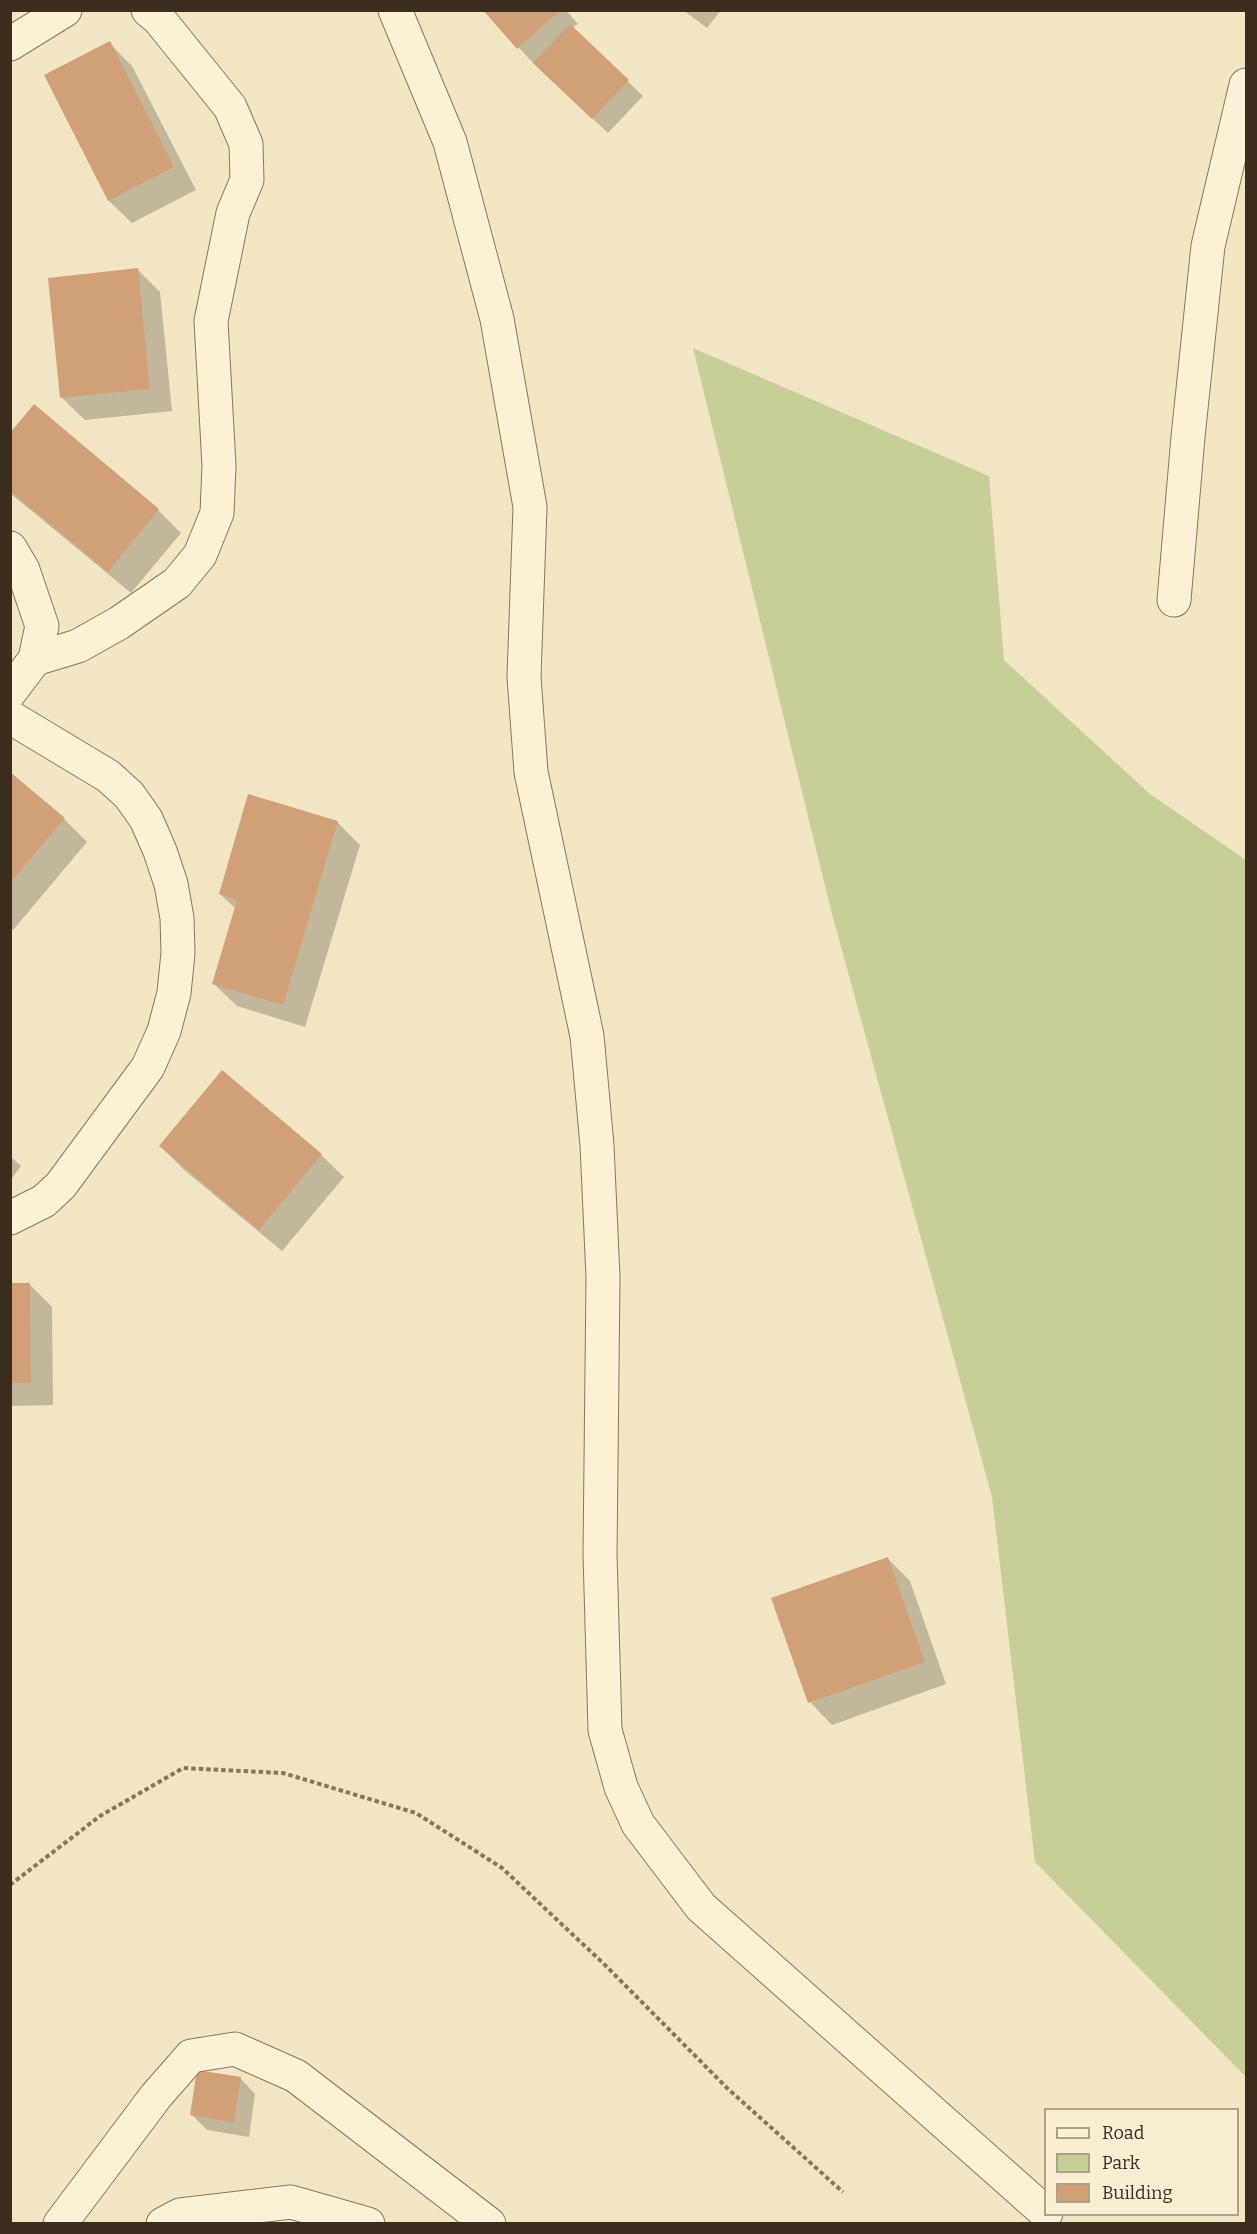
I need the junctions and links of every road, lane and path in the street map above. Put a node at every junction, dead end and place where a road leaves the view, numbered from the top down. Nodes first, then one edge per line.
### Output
1 (65, 10) edge
2 (148, 10) edge
3 (395, 10) edge
4 (10, 44) edge
5 (1246, 85) edge
6 (10, 548) edge
7 (1174, 600) dead end
8 (35, 659) junction
9 (10, 692) edge
10 (10, 717) edge
11 (10, 1218) edge
12 (10, 1885) edge
13 (843, 2192) dead end
14 (1044, 2212) edge
15 (483, 2222) edge
16 (60, 2223) edge
17 (163, 2223) edge
18 (368, 2223) edge

1 - 4 street
2 - 8 street
3 - 14 street
5 - 7 street
6 - 8 street
8 - 9 street
10 - 11 street
12 - 13 path
15 - 16 street
17 - 18 street

